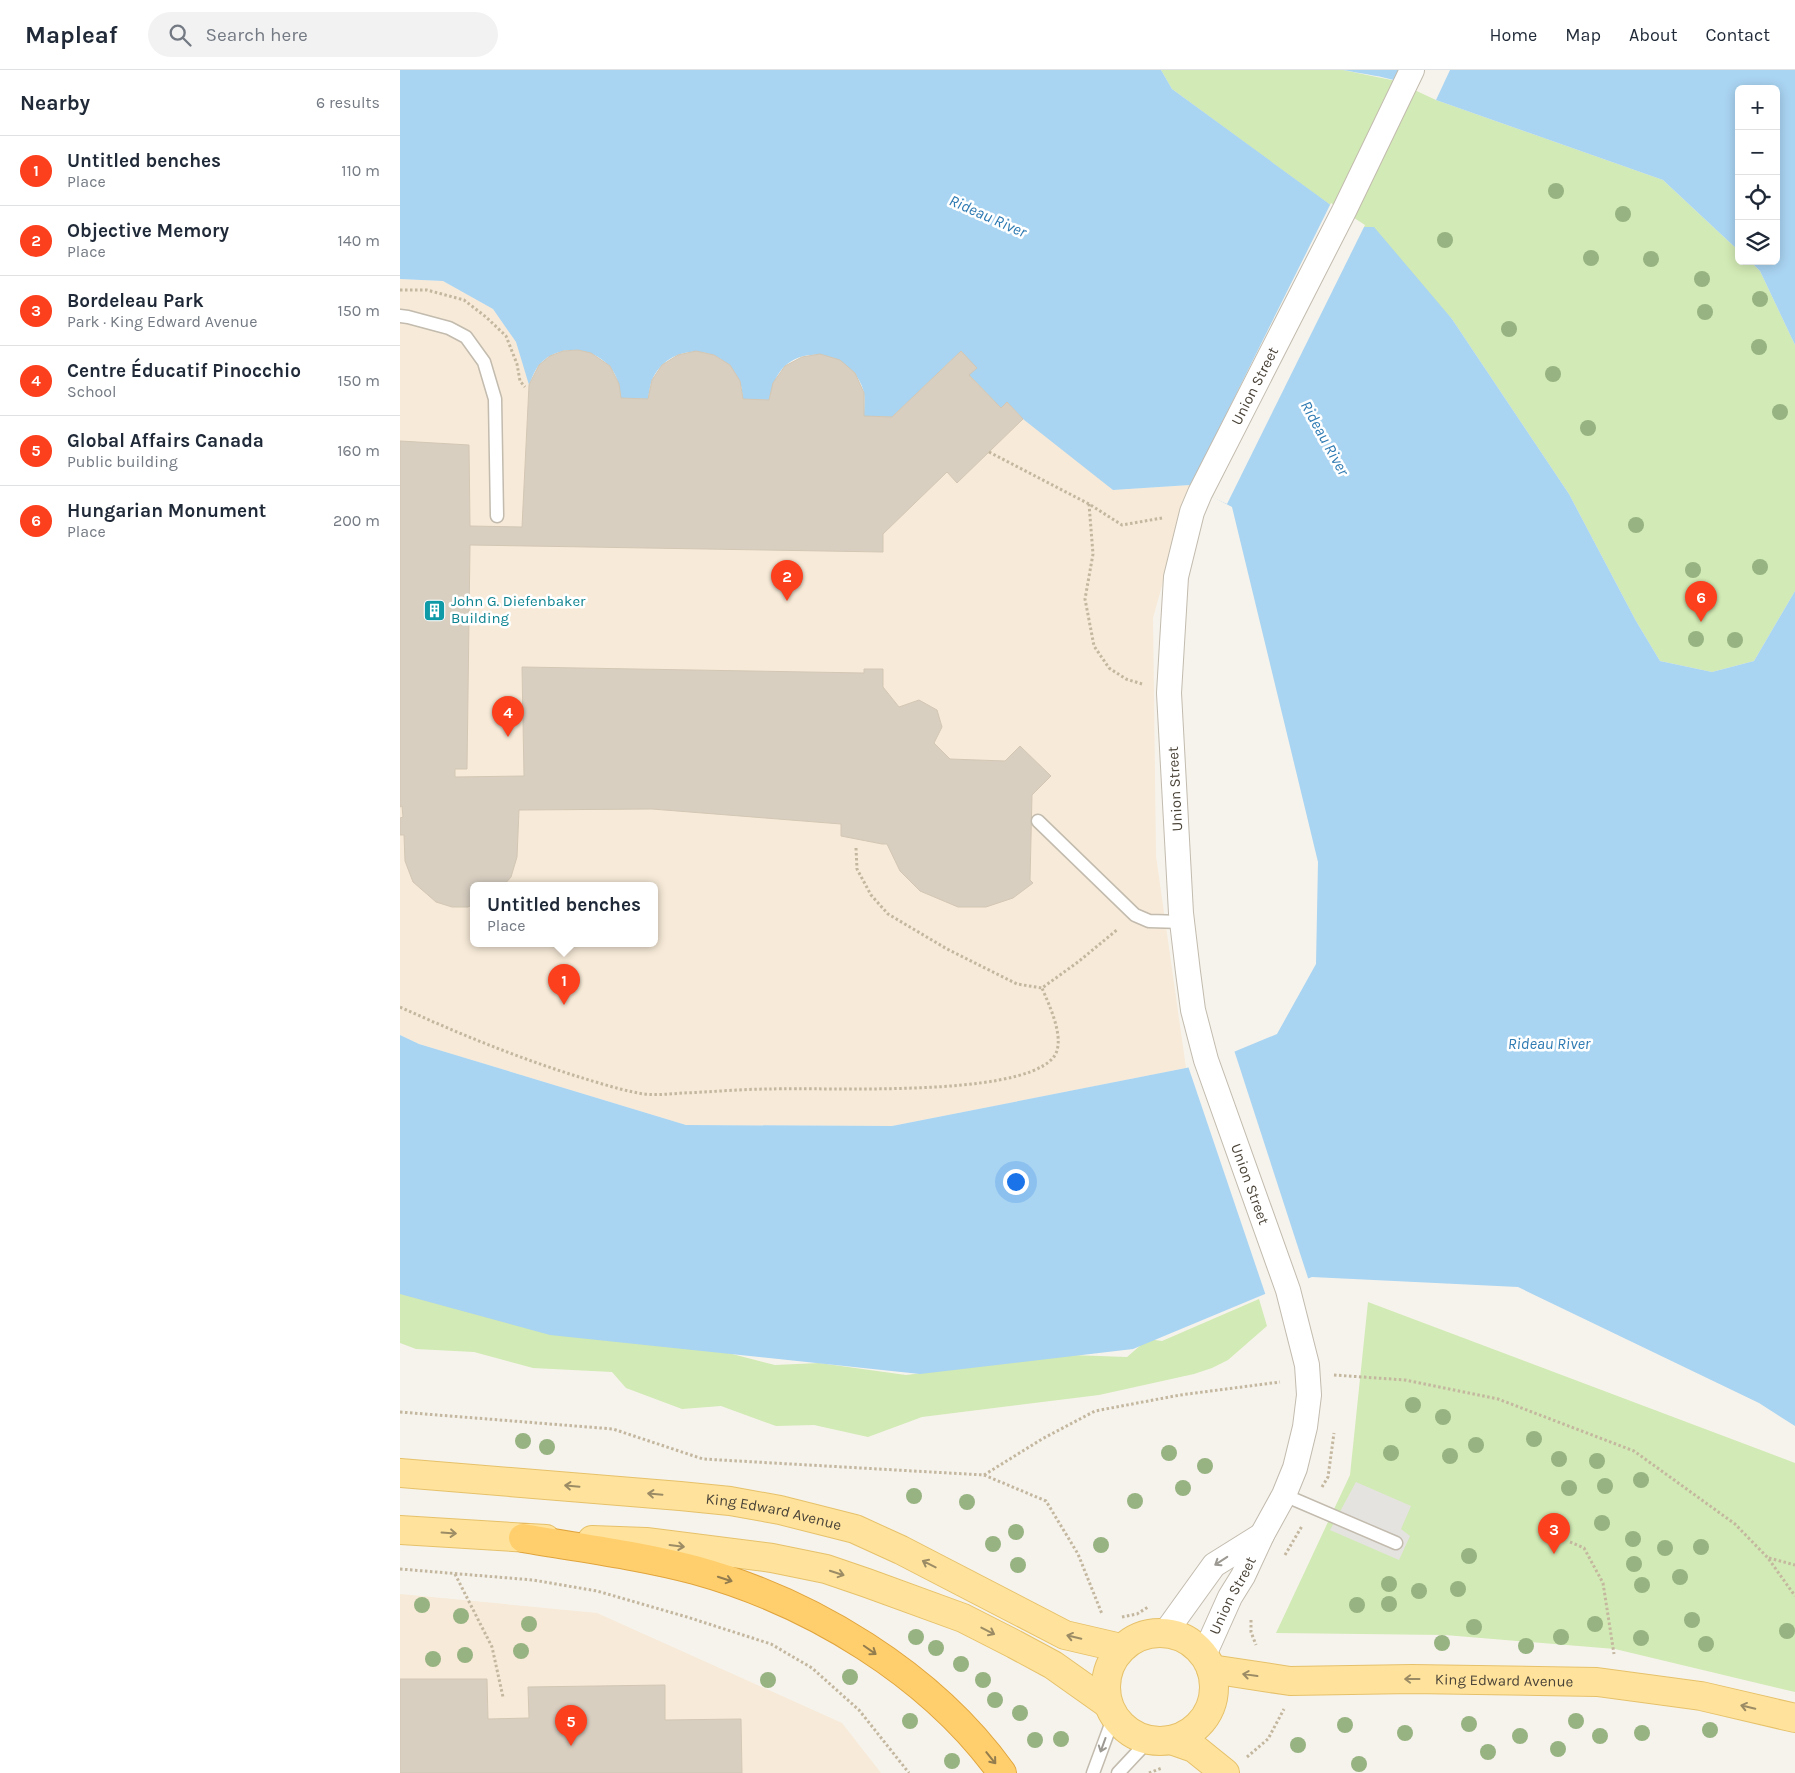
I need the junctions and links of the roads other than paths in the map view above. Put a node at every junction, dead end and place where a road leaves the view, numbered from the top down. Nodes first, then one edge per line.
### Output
1 (1409, 77) edge
2 (400, 316) edge
3 (497, 516) dead end
4 (1038, 821) dead end
5 (1182, 922) junction
6 (400, 1473) edge
7 (1284, 1495) junction
8 (400, 1530) edge
9 (1262, 1535) junction
10 (523, 1538) junction
11 (1396, 1543) dead end
12 (1165, 1633) junction
13 (1122, 1648) junction
14 (1208, 1662) junction
15 (1111, 1710) junction
16 (1795, 1718) edge
17 (1160, 1740) junction
18 (1233, 1767) edge
19 (1002, 1773) edge
20 (1093, 1773) edge
21 (1118, 1773) edge

1 - 5 street, Union Street
2 - 3 lane
4 - 5 lane
5 - 7 street, Union Street
13 -> 6 main road, King Edward Avenue
7 - 9 street, Union Street
7 - 11 lane
8 -> 10 main road
9 -> 12 street, Union Street
9 - 14 street, Union Street
10 -> 15 main road
10 -> 19 highway
12 - 13 main road
12 - 14 main road
13 - 15 main road
16 -> 14 main road, King Edward Avenue
14 - 17 main road
15 - 17 main road
15 -> 20 lane
17 - 18 main road
17 - 21 lane

